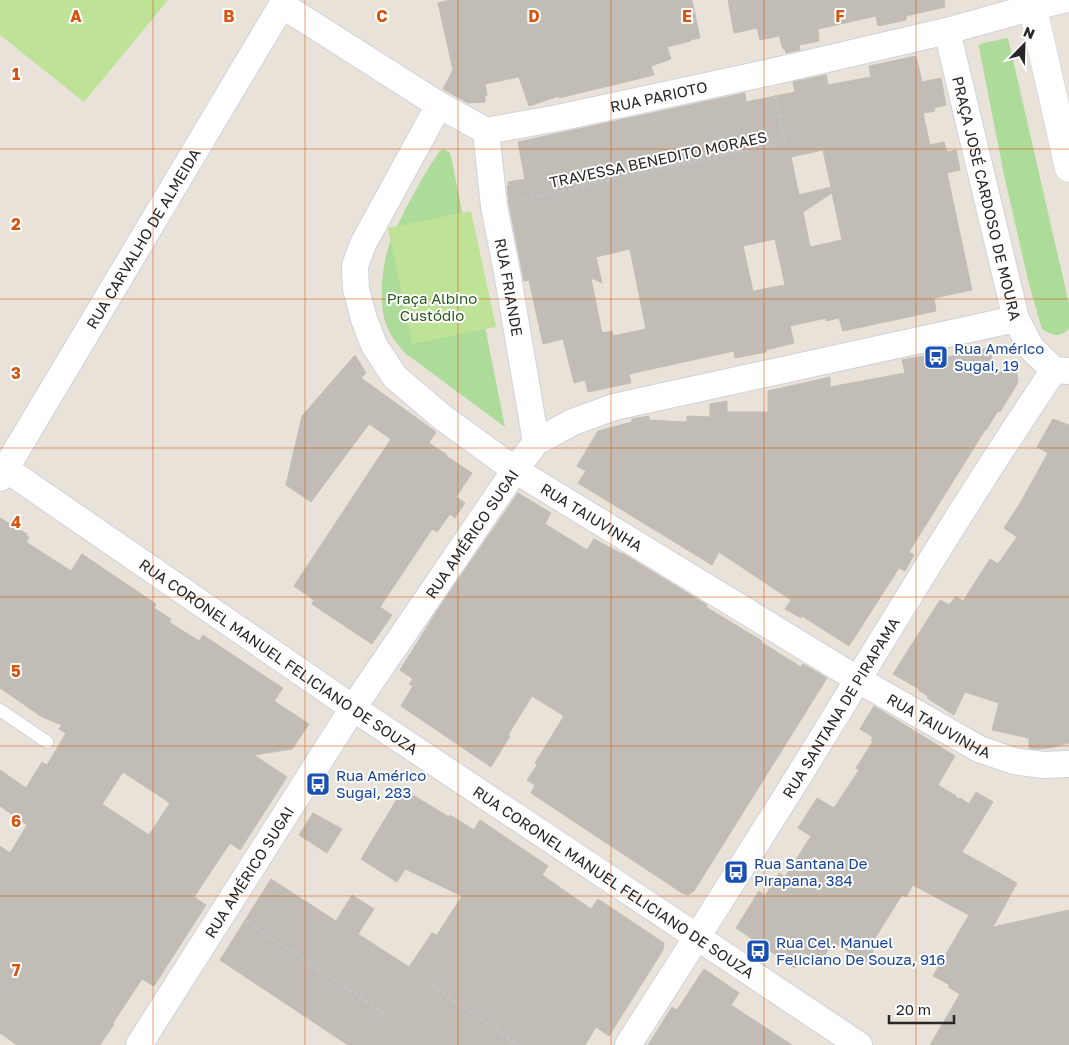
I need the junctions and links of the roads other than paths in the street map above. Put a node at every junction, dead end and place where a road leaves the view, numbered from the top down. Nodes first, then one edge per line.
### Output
1 (1063, 0) edge
2 (284, 3) edge
3 (1032, 4) edge
4 (947, 31) junction
5 (439, 105) junction
6 (1064, 122) edge
7 (486, 131) junction
8 (1069, 168) edge
9 (1016, 319) junction
10 (1061, 371) edge
11 (536, 442) junction
12 (515, 470) junction
13 (2, 471) edge
14 (857, 679) junction
15 (353, 708) junction
16 (0, 710) edge
17 (47, 742) dead end
18 (1069, 764) edge
19 (697, 938) junction
20 (139, 1045) edge
21 (628, 1045) edge
22 (858, 1045) edge

1 - 3 street, RUA PARIOTO
2 - 5 street
2 - 13 street, RUA CARVALHO DE ALMEIDA
3 - 4 street, RUA PARIOTO
3 - 6 street
4 - 7 street, RUA PARIOTO
4 - 9 street, PRAÇA JOSÉ CARDOSO DE MOURA
5 - 7 street
5 - 12 street, RUA TAIUVINHA
6 - 8 street
7 - 11 street, RUA FRIANDE
9 - 10 street, PRAÇA JOSÉ CARDOSO DE MOURA
9 - 11 street, RUA AMÉRICO SUGAI
10 - 14 street, RUA SANTANA DE PIRAPAMA
11 - 12 street, RUA AMÉRICO SUGAI
12 - 14 street, RUA TAIUVINHA
12 - 15 street, RUA AMÉRICO SUGAI
13 - 15 street, RUA CORONEL MANUEL FELICIANO DE SOUZA
14 - 18 street, RUA TAIUVINHA
14 - 19 street, RUA SANTANA DE PIRAPAMA
15 - 19 street, RUA CORONEL MANUEL FELICIANO DE SOUZA
15 - 20 street, RUA AMÉRICO SUGAI
16 - 17 lane
19 - 21 street, RUA SANTANA DE PIRAPAMA
19 - 22 street, RUA CORONEL MANUEL FELICIANO DE SOUZA

